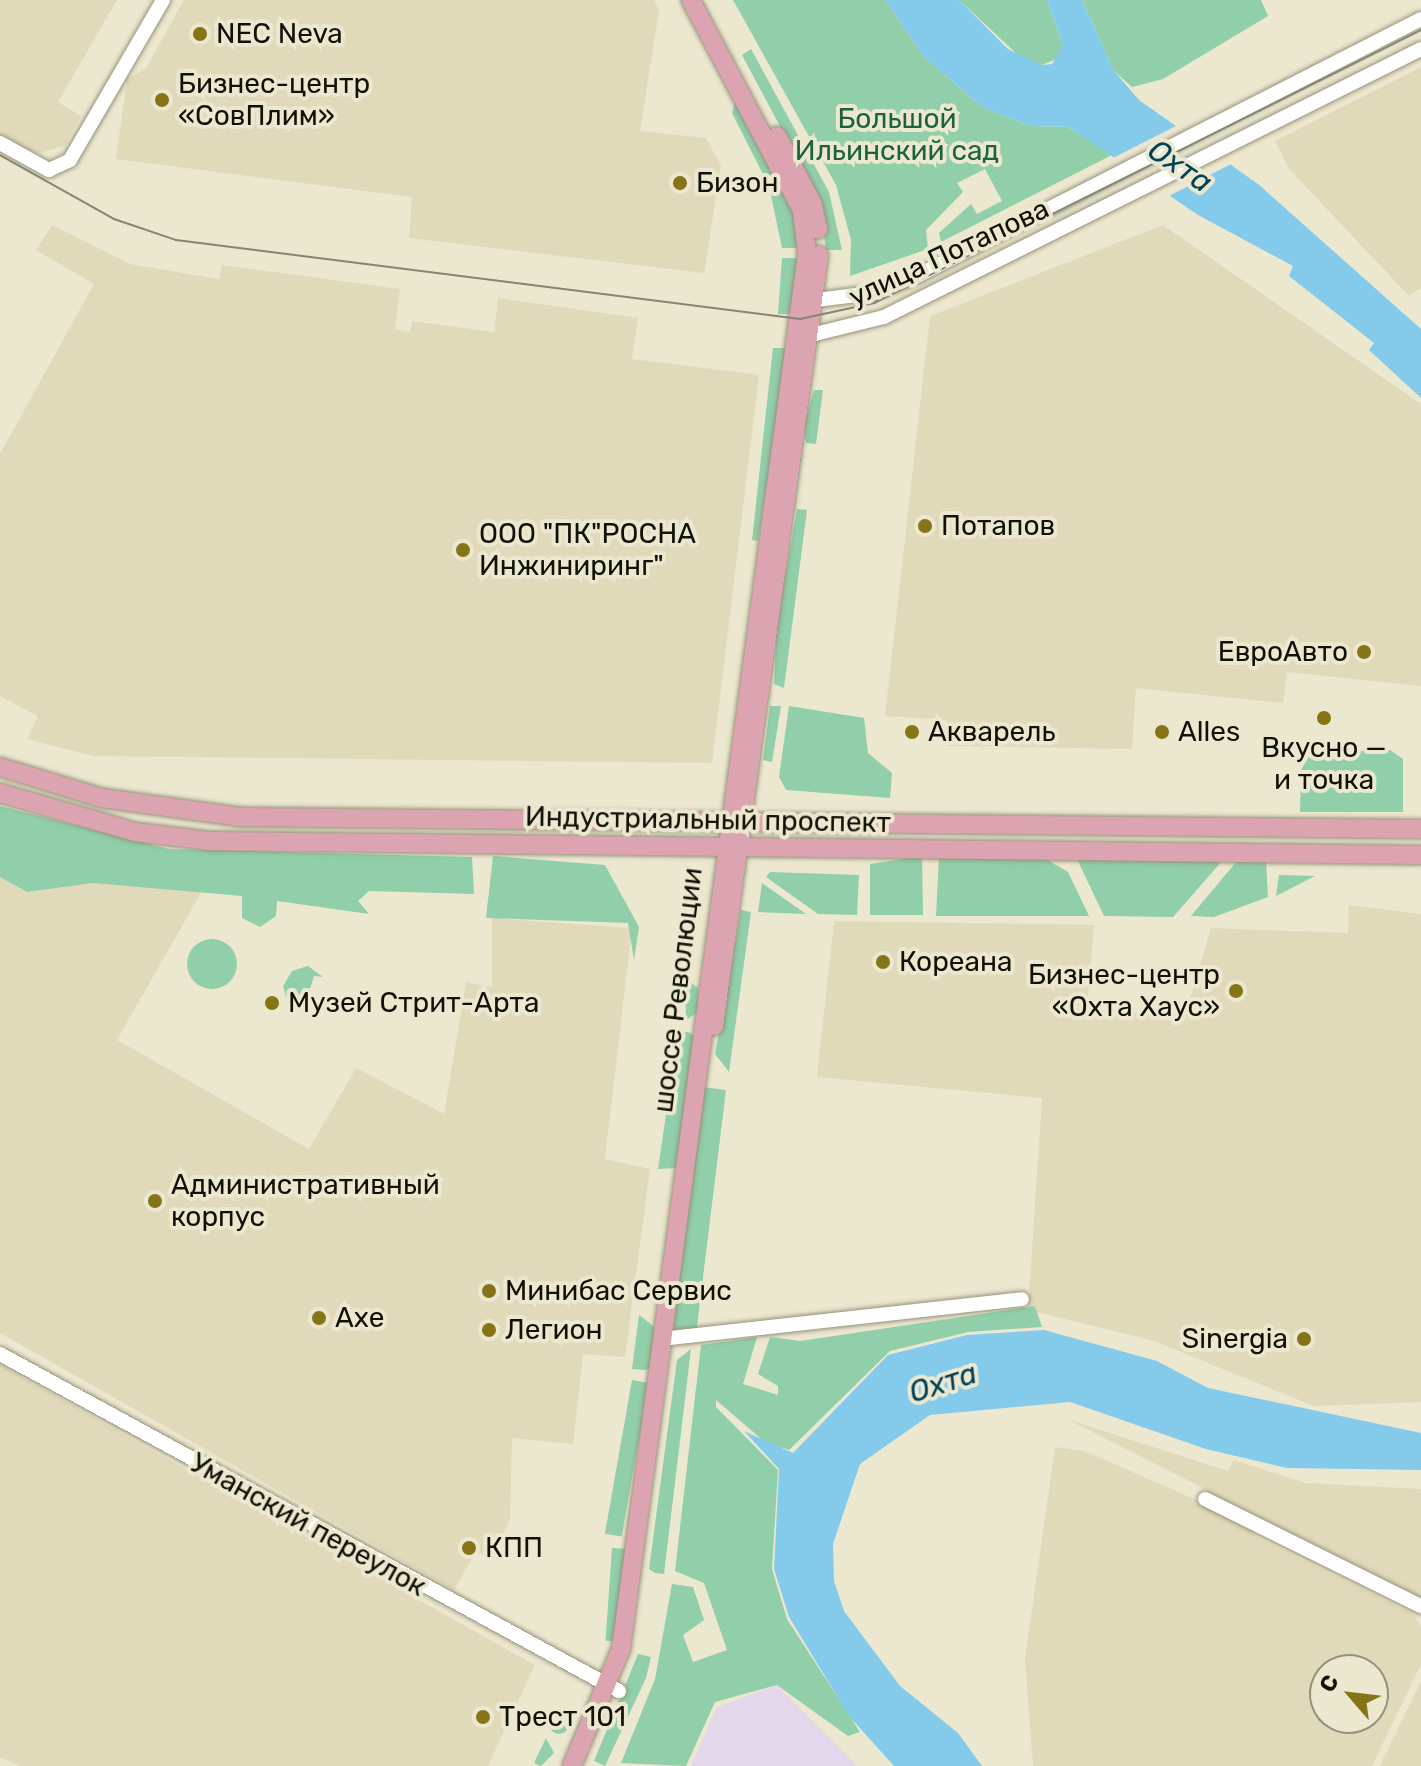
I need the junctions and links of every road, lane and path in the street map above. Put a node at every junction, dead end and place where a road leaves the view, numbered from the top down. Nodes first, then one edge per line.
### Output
1 (163, 0) edge
2 (691, 0) edge
3 (705, 0) edge
4 (1421, 19) edge
5 (1421, 49) edge
6 (0, 143) edge
7 (816, 300) junction
8 (800, 318) junction
9 (811, 335) junction
10 (0, 767) edge
11 (0, 793) edge
12 (736, 822) junction
13 (1421, 829) edge
14 (733, 848) junction
15 (1421, 855) edge
16 (1022, 1299) dead end
17 (667, 1340) junction
18 (0, 1354) edge
19 (1205, 1499) dead end
20 (1421, 1606) edge
21 (614, 1689) junction
22 (572, 1766) edge
23 (585, 1766) edge

1 - 6 street
2 - 8 main road, шоссе Революции
3 - 7 main road, шоссе Революции
4 - 7 street, улица Потапова
5 - 9 street, улица Потапова
7 - 8 main road, улица Потапова
7 - 9 main road, шоссе Революции
8 - 9 main road
8 - 12 main road, шоссе Революции
9 - 12 main road, шоссе Революции
10 - 12 main road, Индустриальный проспект
11 - 14 main road, Индустриальный проспект
12 - 13 main road, Индустриальный проспект
12 - 14 main road, шоссе Революции
14 - 15 main road, Индустриальный проспект
14 - 17 main road, шоссе Революции
16 - 17 street
17 - 21 main road, шоссе Революции
18 - 21 street, Уманский переулок
19 - 20 street
21 - 22 main road, шоссе Революции
21 - 23 main road, шоссе Революции

